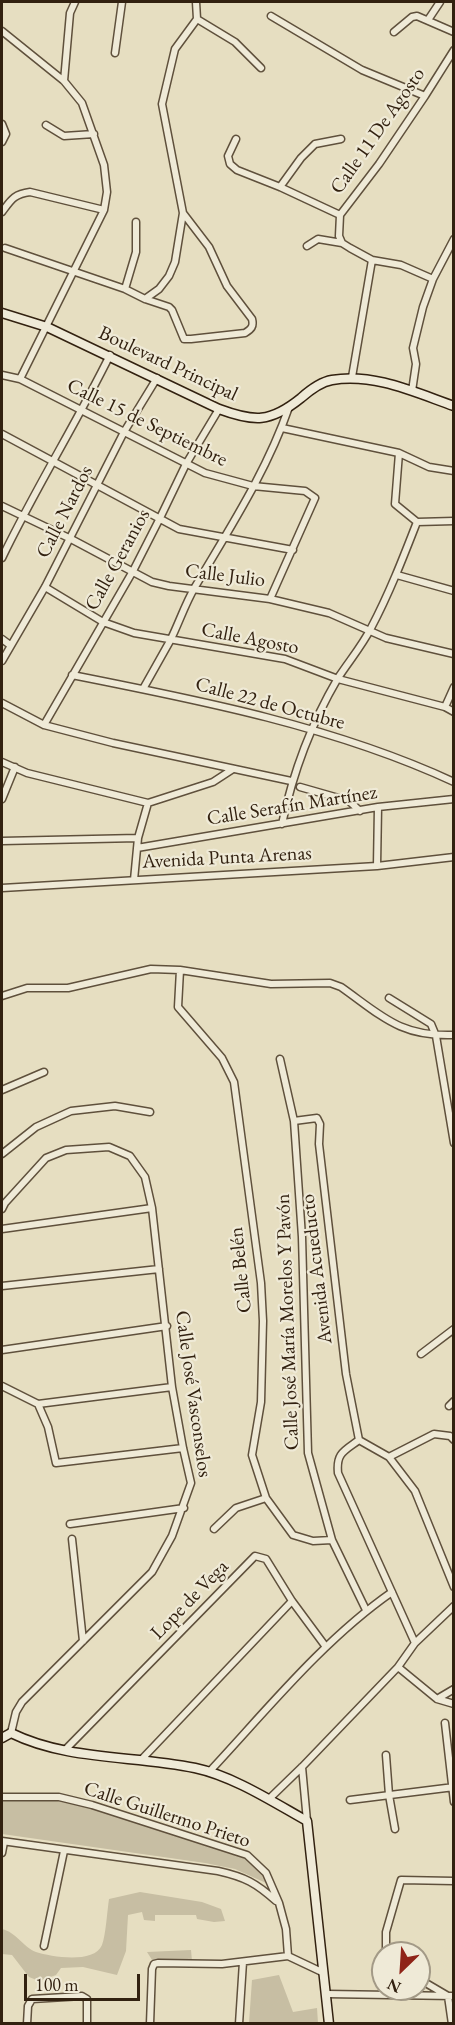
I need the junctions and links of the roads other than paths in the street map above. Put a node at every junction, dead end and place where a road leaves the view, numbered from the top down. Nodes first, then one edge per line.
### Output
1 (75, 2) edge
2 (122, 2) edge
3 (196, 2) edge
4 (440, 2) edge
5 (271, 16) dead end
6 (197, 19) junction
7 (428, 20) junction
8 (2, 31) edge
9 (394, 32) dead end
10 (453, 32) edge
11 (453, 50) edge
12 (115, 53) dead end
13 (261, 68) dead end
14 (64, 81) junction
15 (425, 96) junction
16 (2, 124) edge
17 (46, 126) dead end
18 (94, 134) junction
19 (236, 139) dead end
20 (341, 139) dead end
21 (2, 142) edge
22 (280, 187) junction
23 (104, 210) junction
24 (2, 212) edge
25 (183, 213) junction
26 (340, 215) junction
27 (136, 222) dead end
28 (453, 239) edge
29 (342, 243) junction
30 (307, 246) dead end
31 (5, 248) dead end
32 (372, 260) junction
33 (75, 271) junction
34 (433, 279) junction
35 (125, 289) junction
36 (145, 300) junction
37 (2, 314) edge
38 (47, 327) junction
39 (110, 355) junction
40 (2, 375) edge
41 (352, 377) junction
42 (157, 378) junction
43 (20, 379) junction
44 (412, 391) junction
45 (453, 406) edge
46 (289, 407) junction
47 (219, 409) junction
48 (83, 410) junction
49 (282, 428) junction
50 (124, 432) junction
51 (2, 434) edge
52 (399, 453) junction
53 (53, 462) junction
54 (186, 464) junction
55 (453, 471) edge
56 (98, 486) junction
57 (253, 486) junction
58 (2, 506) edge
59 (22, 516) junction
60 (160, 518) junction
61 (453, 521) edge
62 (417, 522) junction
63 (226, 537) junction
64 (71, 539) junction
65 (293, 550) junction
66 (2, 558) edge
67 (133, 571) junction
68 (397, 575) junction
69 (45, 587) junction
70 (194, 589) junction
71 (453, 591) edge
72 (270, 599) junction
73 (103, 622) junction
74 (370, 631) junction
75 (2, 639) edge
76 (170, 640) junction
77 (10, 645) junction
78 (453, 654) edge
79 (2, 661) edge
80 (72, 675) junction
81 (338, 679) junction
82 (453, 687) edge
83 (143, 689) junction
84 (2, 703) edge
85 (445, 707) junction
86 (453, 712) edge
87 (44, 725) junction
88 (311, 729) junction
89 (2, 762) edge
90 (15, 768) junction
91 (233, 769) junction
92 (291, 782) junction
93 (453, 782) edge
94 (300, 787) dead end
95 (2, 799) edge
96 (453, 799) edge
97 (148, 803) junction
98 (378, 807) junction
99 (360, 811) junction
100 (282, 824) junction
101 (138, 838) junction
102 (2, 841) edge
103 (137, 848) junction
104 (453, 857) edge
105 (377, 866) junction
106 (134, 880) junction
107 (2, 888) edge
108 (180, 970) junction
109 (2, 996) edge
110 (389, 998) dead end
111 (453, 1035) edge
112 (436, 1036) junction
113 (280, 1059) dead end
114 (44, 1072) dead end
115 (2, 1090) edge
116 (150, 1112) dead end
117 (294, 1121) junction
118 (453, 1143) edge
119 (2, 1154) edge
120 (152, 1208) junction
121 (2, 1209) edge
122 (2, 1229) edge
123 (159, 1269) junction
124 (2, 1286) edge
125 (167, 1326) junction
126 (453, 1329) edge
127 (2, 1350) edge
128 (421, 1354) dead end
129 (2, 1386) edge
130 (172, 1387) junction
131 (38, 1404) junction
132 (359, 1440) junction
133 (453, 1440) edge
134 (183, 1448) junction
135 (389, 1457) junction
136 (266, 1498) junction
137 (183, 1508) junction
138 (69, 1524) dead end
139 (214, 1529) dead end
140 (72, 1539) dead end
141 (332, 1540) junction
142 (453, 1587) edge
143 (392, 1592) junction
144 (292, 1601) junction
145 (453, 1606) edge
146 (366, 1610) junction
147 (83, 1641) junction
148 (415, 1643) junction
149 (326, 1647) junction
150 (398, 1667) junction
151 (453, 1689) edge
152 (437, 1699) junction
153 (453, 1704) edge
154 (445, 1723) dead end
155 (11, 1733) junction
156 (2, 1738) edge
157 (65, 1750) junction
158 (386, 1755) dead end
159 (141, 1760) junction
160 (302, 1767) junction
161 (209, 1772) junction
162 (453, 1787) edge
163 (389, 1795) junction
164 (2, 1797) edge
165 (269, 1799) junction
166 (350, 1800) dead end
167 (453, 1802) edge
168 (307, 1821) junction
169 (395, 1829) dead end
170 (3, 1842) edge
171 (64, 1851) junction
172 (2, 1853) edge
173 (453, 1881) edge
174 (279, 1903) junction
175 (386, 1941) edge
176 (44, 1946) dead end
177 (288, 1956) junction
178 (243, 1962) junction
179 (324, 1973) junction
180 (431, 1985) edge
181 (371, 1993) edge
182 (327, 1994) junction
183 (431, 1995) edge
184 (451, 1996) edge
185 (27, 2024) edge
186 (87, 2024) edge
187 (150, 2024) edge
188 (239, 2024) edge
189 (329, 2024) edge
190 (452, 2024) edge

1 - 14 street
2 - 12 street
3 - 6 street
4 - 7 street
5 - 15 street
6 - 13 street
6 - 25 street
7 - 9 street
7 - 10 street
8 - 14 street
11 - 15 street, Calle 11 De Agosto
14 - 18 street
15 - 26 street, Calle 11 De Agosto
16 - 21 street
17 - 18 street
18 - 23 street
19 - 22 street
20 - 22 street
22 - 26 street
23 - 24 street
23 - 33 street
25 - 36 street
25 - 36 street
26 - 29 street, Calle 11 De Agosto
27 - 35 street
28 - 34 street
29 - 30 street
29 - 32 street
31 - 33 street
32 - 34 street
32 - 41 street
33 - 35 street
33 - 38 street
34 - 44 street
35 - 36 street
37 - 38 street, Boulevard Principal
38 - 39 street, Boulevard Principal
38 - 43 street
39 - 42 street, Boulevard Principal
39 - 48 street
40 - 43 street, Calle 15 de Septiembre
41 - 44 street, Boulevard Principal
41 - 46 street, Boulevard Principal
42 - 47 street, Boulevard Principal
42 - 50 street, Calle Nardos
43 - 48 street, Calle 15 de Septiembre
44 - 45 street, Boulevard Principal
46 - 47 street, Boulevard Principal
46 - 49 street
47 - 54 street, Calle Geranios
48 - 50 street, Calle 15 de Septiembre
48 - 53 street
49 - 52 street
49 - 57 street
50 - 54 street, Calle 15 de Septiembre
50 - 56 street, Calle Nardos
51 - 53 street
52 - 55 street
52 - 62 street
53 - 56 street
53 - 59 street
54 - 57 street, Calle 15 de Septiembre
54 - 60 street, Calle Geranios
56 - 60 street
56 - 64 street, Calle Nardos
57 - 63 street
57 - 65 street, Calle 15 de Septiembre
58 - 59 street, Calle Julio
59 - 64 street, Calle Julio
59 - 66 street
60 - 63 street
60 - 67 street, Calle Geranios
61 - 62 street
62 - 68 street
63 - 65 street
63 - 70 street
64 - 67 street, Calle Julio
64 - 69 street, Calle Nardos
65 - 72 street
67 - 70 street, Calle Julio
67 - 73 street, Calle Geranios
68 - 71 street
68 - 74 street
69 - 73 street, Calle Agosto
69 - 77 street, Calle Nardos
70 - 72 street, Calle Julio
70 - 76 street
72 - 74 street, Calle Julio
73 - 76 street, Calle Agosto
73 - 80 street, Calle Geranios
74 - 78 street, Calle Julio
74 - 81 street
75 - 77 street
76 - 81 street, Calle Agosto
76 - 83 street
77 - 79 street, Calle Nardos
80 - 83 street, Calle 22 de Octubre
80 - 87 street, Calle Geranios
81 - 85 street, Calle Agosto
81 - 88 street
82 - 85 street
83 - 88 street, Calle 22 de Octubre
84 - 87 street
85 - 86 street, Calle Agosto
87 - 91 street
88 - 92 street
88 - 93 street, Calle 22 de Octubre
89 - 90 street
90 - 95 street
90 - 97 street
91 - 92 street
91 - 97 street
92 - 100 street
94 - 99 street
96 - 98 street, Calle Serafín Martínez
97 - 101 street
98 - 99 street, Calle Serafín Martínez
98 - 105 street
99 - 100 street, Calle Serafín Martínez
100 - 103 street, Calle Serafín Martínez
101 - 102 street
101 - 103 street
103 - 106 street
104 - 105 street, Avenida Punta Arenas
105 - 106 street, Avenida Punta Arenas
106 - 107 street, Avenida Punta Arenas
108 - 109 street
108 - 112 street
108 - 136 street, Calle Belén
110 - 112 street
111 - 112 street
112 - 118 street
113 - 117 street, Calle José María Morelos Y Pavón
114 - 115 street
116 - 119 street
117 - 132 street, Avenida Acueducto
117 - 141 street, Calle José María Morelos Y Pavón
120 - 121 street, Calle José Vasconselos
120 - 122 street
120 - 123 street, Calle José Vasconselos
123 - 124 street
123 - 125 street, Calle José Vasconselos
125 - 127 street
125 - 130 street, Calle José Vasconselos
126 - 128 street
129 - 131 street
130 - 131 street
130 - 134 street, Calle José Vasconselos
131 - 134 street
132 - 135 street
132 - 143 street
133 - 135 street
134 - 137 street, Calle José Vasconselos
135 - 142 street
136 - 139 street
136 - 141 street, Calle Belén
137 - 138 street
137 - 147 street, Calle José Vasconselos
140 - 147 street
141 - 146 street, Calle José María Morelos Y Pavón
143 - 146 street
143 - 148 street
144 - 149 street, Lope de Vega
144 - 157 street, Lope de Vega
144 - 159 street
145 - 148 street
146 - 149 street
147 - 155 street, Calle José Vasconselos
148 - 150 street
149 - 161 street
150 - 152 street
150 - 160 street
151 - 152 street
152 - 153 street
154 - 162 street
155 - 156 street
155 - 157 street
157 - 159 street
158 - 163 street
159 - 161 street
160 - 165 street
160 - 168 street
161 - 165 street
162 - 163 street
162 - 167 street
163 - 166 street
163 - 169 street
164 - 174 street, Calle Guillermo Prieto
165 - 168 street
168 - 179 street
170 - 171 street
170 - 172 street
171 - 174 street
171 - 176 street
173 - 175 street
174 - 177 street, Calle Guillermo Prieto
177 - 178 street
177 - 179 street
178 - 187 street
178 - 188 street
179 - 182 street
180 - 184 street
181 - 182 street
182 - 189 street
183 - 184 street
184 - 190 street
185 - 186 street

